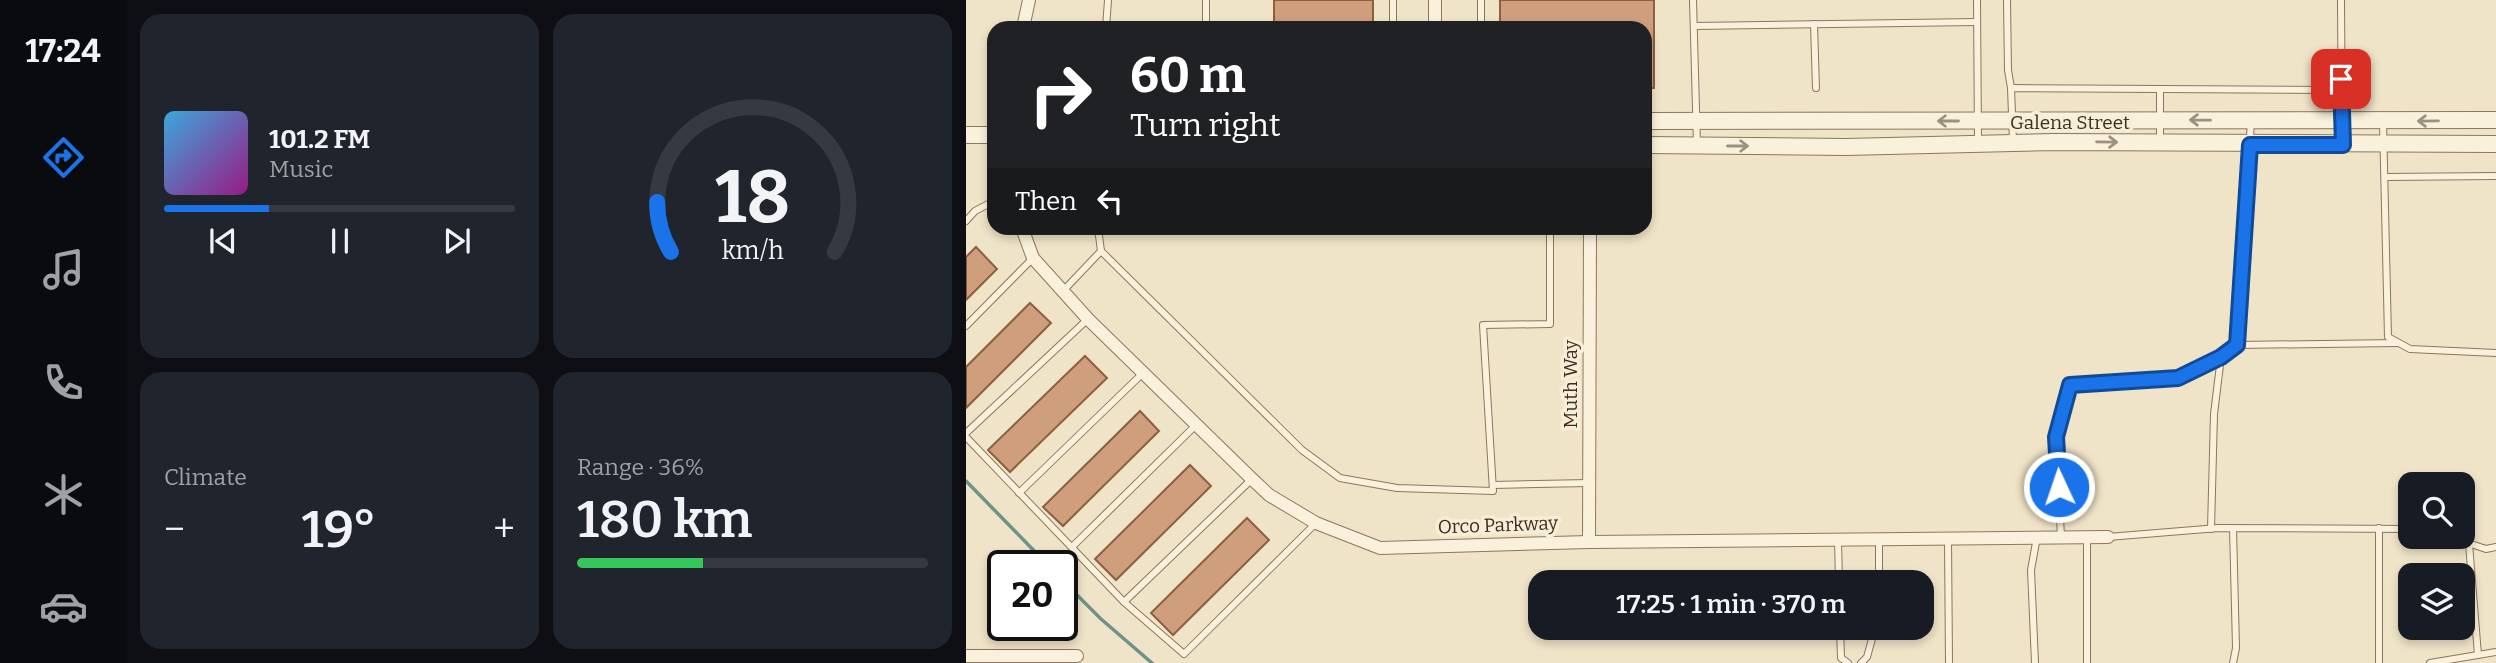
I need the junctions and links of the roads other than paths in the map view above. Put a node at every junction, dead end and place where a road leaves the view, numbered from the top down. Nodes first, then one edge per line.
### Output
1 (1029, 0) edge
2 (1108, 0) edge
3 (1206, 0) edge
4 (1393, 0) edge
5 (1435, 0) edge
6 (1482, 0) edge
7 (1693, 0) edge
8 (1977, 0) edge
9 (2007, 0) edge
10 (2342, 0) edge
11 (1024, 21) edge
12 (1106, 21) edge
13 (1206, 21) edge
14 (1393, 21) edge
15 (1435, 21) edge
16 (1481, 21) edge
17 (1977, 22) junction
18 (1814, 24) junction
19 (1694, 26) junction
20 (1816, 88) dead end
21 (2011, 89) junction
22 (2160, 89) junction
23 (2341, 90) junction
24 (2160, 119) junction
25 (2496, 120) edge
26 (1652, 121) edge
27 (1696, 121) junction
28 (1978, 121) junction
29 (2011, 121) junction
30 (2252, 121) junction
31 (2342, 121) junction
32 (2383, 121) junction
33 (966, 135) edge
34 (987, 135) edge
35 (2013, 143) junction
36 (2160, 143) junction
37 (1978, 144) junction
38 (2496, 144) edge
39 (1652, 145) edge
40 (1697, 145) junction
41 (2250, 145) junction
42 (2343, 145) junction
43 (2384, 145) junction
44 (2496, 176) edge
45 (2385, 177) junction
46 (987, 205) edge
47 (966, 220) edge
48 (1025, 235) edge
49 (1099, 235) edge
50 (1550, 235) edge
51 (1590, 235) edge
52 (1101, 251) junction
53 (1033, 258) junction
54 (1063, 291) junction
55 (1088, 319) junction
56 (966, 326) edge
57 (2398, 343) junction
58 (2237, 345) junction
59 (2496, 353) edge
60 (2221, 357) junction
61 (1143, 373) junction
62 (1196, 425) junction
63 (966, 435) edge
64 (1252, 479) junction
65 (1589, 483) junction
66 (1493, 485) junction
67 (1019, 493) junction
68 (1316, 523) junction
69 (2233, 528) junction
70 (2379, 528) junction
71 (2211, 529) junction
72 (2398, 529) edge
73 (2037, 537) junction
74 (2062, 537) junction
75 (2087, 537) junction
76 (2108, 537) joint
77 (1879, 538) junction
78 (1948, 538) junction
79 (1838, 539) junction
80 (1589, 542) junction
81 (2475, 546) edge
82 (1072, 547) junction
83 (2496, 547) edge
84 (2469, 549) edge
85 (1839, 570) edge
86 (1879, 570) edge
87 (1124, 602) junction
88 (1840, 640) edge
89 (1872, 640) edge
90 (2496, 652) edge
91 (2478, 655) junction
92 (966, 656) edge
93 (1077, 656) dead end
94 (1849, 663) edge
95 (1861, 663) edge
96 (1949, 663) edge
97 (2035, 663) edge
98 (2087, 663) edge
99 (2232, 663) edge
100 (2379, 663) edge
101 (2430, 663) edge

1 - 11 street
2 - 12 lane
3 - 13 lane
4 - 14 lane
5 - 15 street
6 - 16 lane
7 - 19 lane
8 - 17 lane
9 - 21 lane
10 - 23 lane
17 - 18 lane
17 - 28 lane
18 - 19 lane
18 - 20 lane
19 - 27 lane
21 - 22 lane
21 - 29 lane
22 - 23 lane
22 - 24 lane
23 - 31 lane
24 - 29 street, Galena Street
30 -> 24 street, Galena Street
24 - 36 lane
25 -> 32 street, Galena Street
26 - 27 street, Galena Street
28 -> 27 street, Galena Street
27 - 40 lane
28 - 29 street, Galena Street
28 - 37 lane
29 - 35 lane
30 - 31 street, Galena Street
30 - 41 lane
31 - 32 street, Galena Street
31 - 42 lane
32 - 43 lane
33 - 34 street
35 -> 36 street, Galena Street
35 - 37 street, Galena Street
36 - 41 street, Galena Street
40 -> 37 street, Galena Street
38 - 43 street, Galena Street
39 - 40 street, Galena Street
41 - 42 street, Galena Street
41 - 58 lane
42 - 43 street, Galena Street
43 - 45 lane
44 - 45 lane
45 - 57 lane
46 - 47 lane
48 - 53 street, Orco Parkway
49 - 52 lane
50 - 66 lane
51 - 65 street, Muth Way
52 - 54 lane
52 - 66 lane
53 - 54 street, Orco Parkway
53 - 56 lane
54 - 55 street, Orco Parkway
55 - 61 street, Orco Parkway
55 - 63 lane
57 - 58 lane
57 - 59 lane
58 - 60 lane
60 - 71 lane
60 - 74 lane
61 - 62 street, Orco Parkway
61 - 67 lane
62 - 64 street, Orco Parkway
62 - 82 lane
63 - 67 lane
64 - 68 street, Orco Parkway
64 - 87 lane
65 - 66 lane
65 - 80 street, Muth Way
67 - 82 lane
68 - 80 street, Orco Parkway
68 - 87 lane
69 - 70 lane
69 - 71 lane
69 - 99 lane
70 - 72 lane
70 - 100 lane
71 - 76 lane
73 - 74 street, Orco Parkway
73 - 78 street, Orco Parkway
73 - 97 lane
74 - 75 street, Orco Parkway
75 - 76 street, Orco Parkway
75 - 98 lane
77 - 78 street, Orco Parkway
77 - 79 street, Orco Parkway
77 - 86 lane
78 - 96 lane
79 - 80 street, Orco Parkway
79 - 85 lane
81 - 83 lane
82 - 87 lane
84 - 91 lane
88 - 94 lane
89 - 95 lane
90 - 91 lane
91 - 101 lane
92 - 93 street

